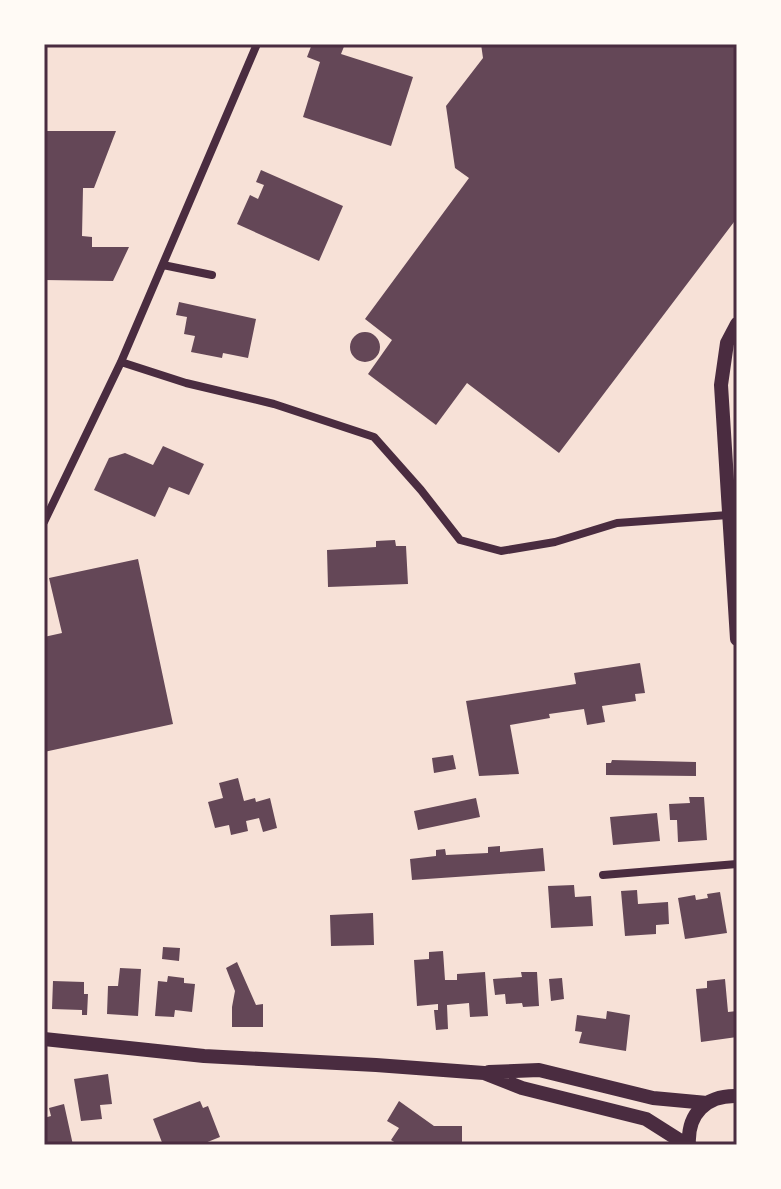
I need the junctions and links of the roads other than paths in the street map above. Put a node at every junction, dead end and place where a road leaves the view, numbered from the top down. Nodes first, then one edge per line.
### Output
1 (257, 44) edge
2 (163, 265) junction
3 (212, 275) dead end
4 (737, 324) edge
5 (121, 362) junction
6 (728, 515) junction
7 (44, 522) edge
8 (737, 639) edge
9 (737, 864) edge
10 (603, 875) dead end
11 (44, 1039) edge
12 (484, 1073) junction
13 (733, 1094) edge
14 (707, 1103) junction
15 (688, 1145) edge

1 - 2 street
2 - 3 street
2 - 5 street
4 - 6 street
5 - 6 street
5 - 7 street
6 - 8 street
9 - 10 street
11 - 12 street
12 - 14 street
12 - 15 street
13 - 14 street
14 - 15 street

